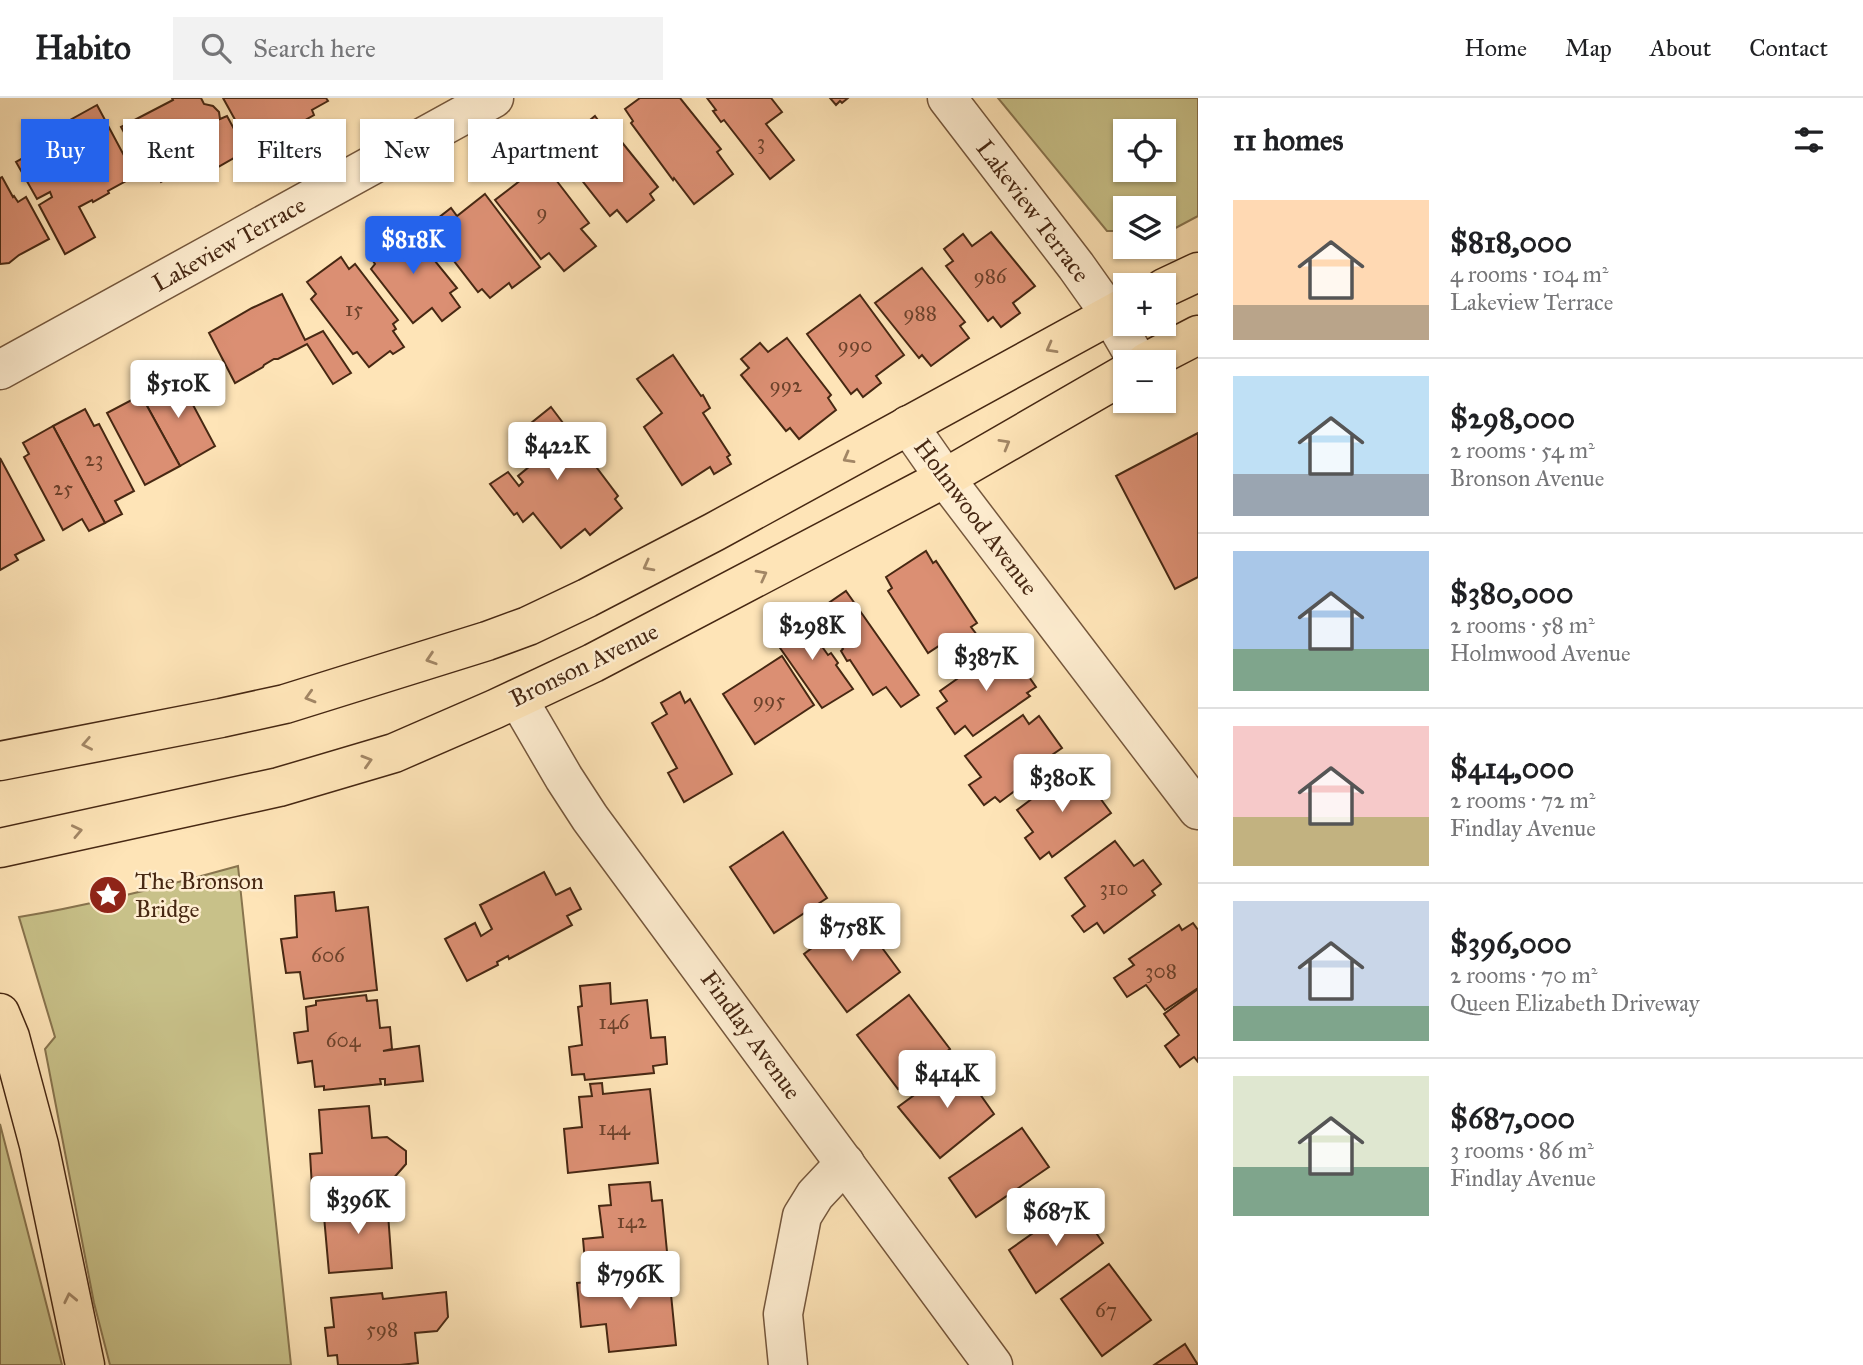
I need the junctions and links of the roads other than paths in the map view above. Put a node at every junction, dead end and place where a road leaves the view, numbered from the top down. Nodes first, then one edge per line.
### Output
1 (494, 98) edge
2 (947, 98) edge
3 (1198, 272) edge
4 (1176, 282) edge
5 (1113, 306) edge
6 (1113, 314) edge
7 (1198, 335) edge
8 (1169, 350) edge
9 (0, 370) edge
10 (1113, 381) edge
11 (908, 425) junction
12 (945, 478) junction
13 (517, 699) junction
14 (0, 761) edge
15 (1198, 810) edge
16 (5, 847) edge
17 (0, 1013) edge
18 (845, 1163) junction
19 (85, 1365) edge
20 (788, 1365) edge
21 (993, 1365) edge

1 - 9 street, Lakeview Terrace
2 - 5 street, Lakeview Terrace
3 - 4 main road
6 -> 11 main road
7 - 8 main road
12 -> 10 main road, Bronson Avenue
11 - 12 street, Holmwood Avenue
11 -> 14 main road
13 -> 12 main road, Bronson Avenue
12 - 15 street, Holmwood Avenue
16 -> 13 main road, Bronson Avenue
13 - 18 street, Findlay Avenue
19 -> 17 main road
18 - 20 street
18 - 21 street, Findlay Avenue

